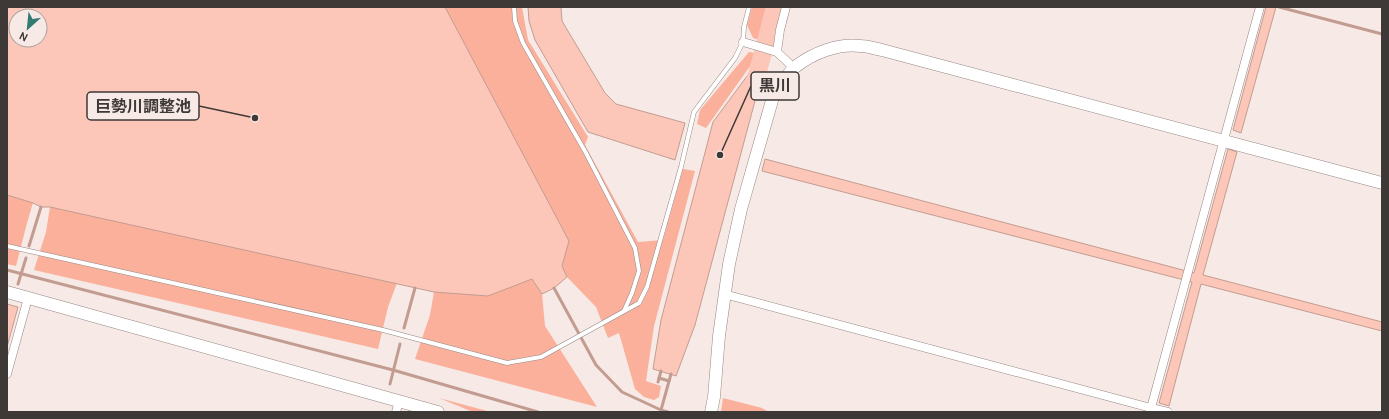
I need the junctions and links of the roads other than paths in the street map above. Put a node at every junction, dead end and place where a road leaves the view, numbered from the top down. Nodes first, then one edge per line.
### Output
1 (514, 7) edge
2 (749, 7) edge
3 (786, 7) edge
4 (1260, 7) edge
5 (743, 42) junction
6 (777, 52) junction
7 (794, 68) junction
8 (1223, 141) junction
9 (1382, 184) edge
10 (7, 246) edge
11 (7, 292) edge
12 (724, 294) junction
13 (28, 298) junction
14 (624, 312) junction
15 (7, 374) edge
16 (398, 407) edge
17 (1150, 410) edge
18 (438, 412) edge
19 (711, 412) edge
20 (1168, 412) edge

1 - 14 lane
2 - 5 lane
3 - 6 street
4 - 8 street
5 - 6 street
5 - 14 lane
6 - 7 street
7 - 8 street
7 - 12 street
8 - 9 street
8 - 17 street
10 - 14 lane
11 - 13 street
12 - 17 street
12 - 19 street
13 - 15 street
13 - 16 street
16 - 18 street
17 - 20 street

